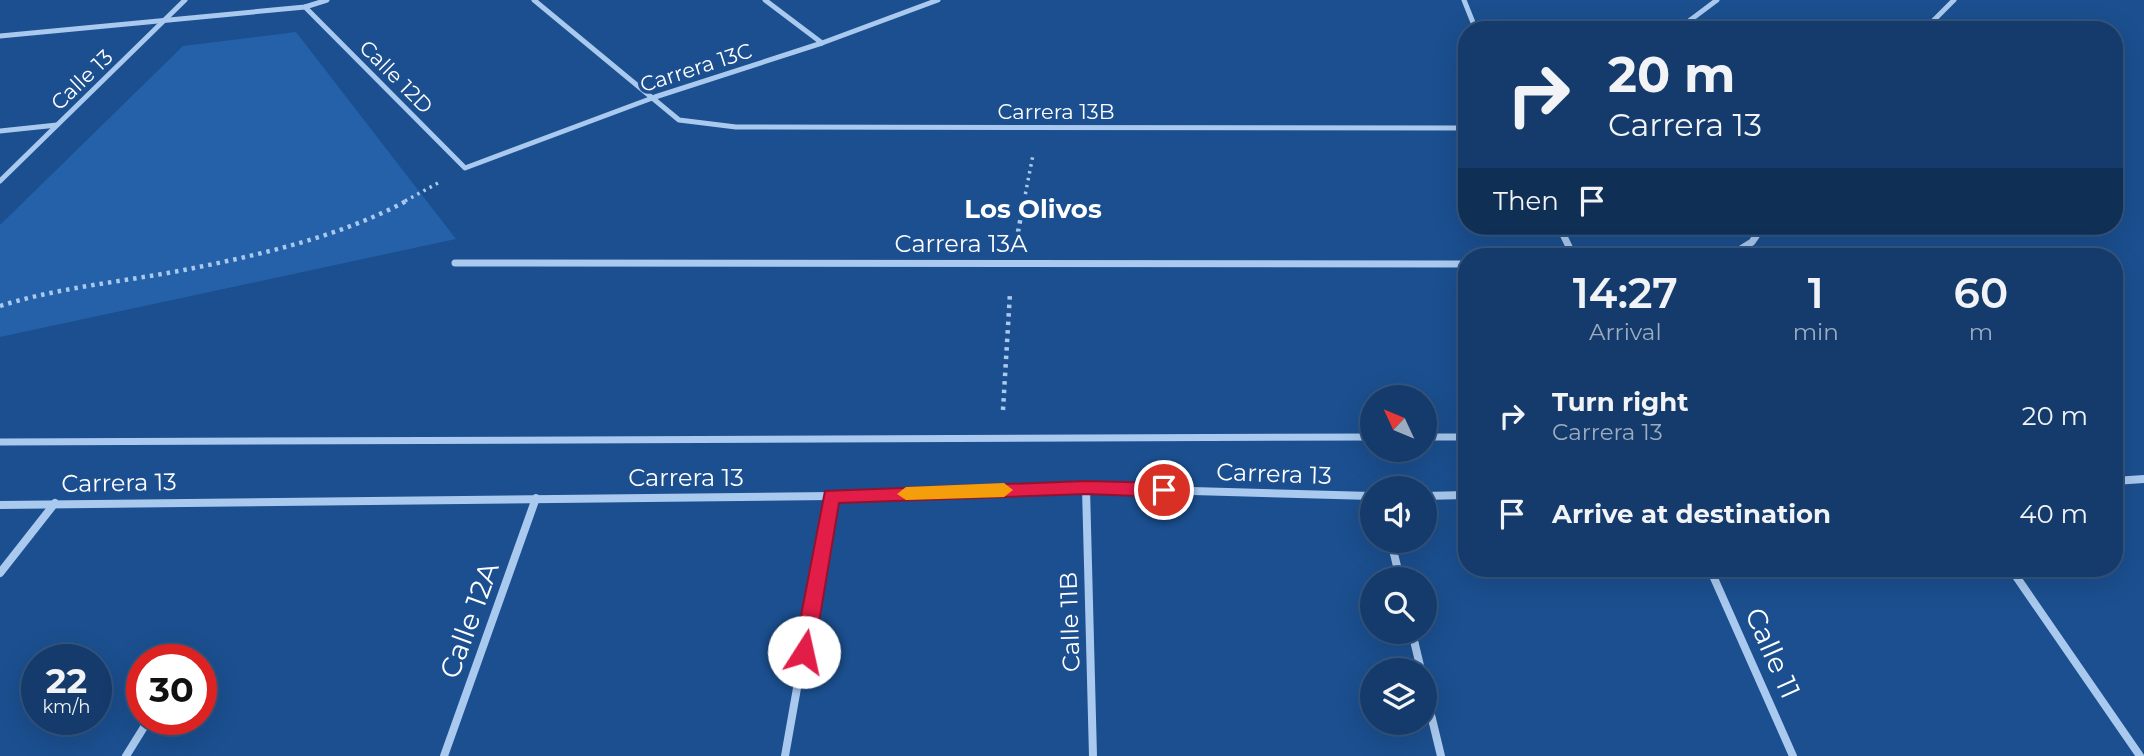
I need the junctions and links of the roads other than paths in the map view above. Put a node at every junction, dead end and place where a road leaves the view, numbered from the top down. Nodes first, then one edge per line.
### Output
1 (185, 0) edge
2 (327, 0) edge
3 (534, 0) edge
4 (765, 0) edge
5 (938, 0) edge
6 (1464, 0) edge
7 (1717, 0) edge
8 (1954, 0) edge
9 (305, 7) junction
10 (167, 19) junction
11 (1472, 21) edge
12 (1689, 21) edge
13 (1933, 21) edge
14 (0, 36) edge
15 (822, 43) junction
16 (655, 96) junction
17 (58, 125) junction
18 (1458, 128) edge
19 (0, 131) edge
20 (465, 168) joint
21 (0, 181) edge
22 (1757, 235) edge
23 (1742, 248) edge
24 (455, 263) dead end
25 (1458, 264) edge
26 (1360, 437) edge
27 (1437, 437) edge
28 (1458, 437) edge
29 (0, 442) edge
30 (2144, 479) edge
31 (2123, 480) edge
32 (1086, 488) junction
33 (1458, 495) edge
34 (831, 496) junction
35 (1360, 496) edge
36 (1437, 496) edge
37 (536, 498) junction
38 (55, 503) junction
39 (0, 505) edge
40 (0, 573) edge
41 (1714, 577) edge
42 (2017, 577) edge
43 (139, 735) edge
44 (1436, 735) edge
45 (125, 756) edge
46 (444, 756) edge
47 (785, 756) edge
48 (1093, 756) edge
49 (1441, 756) edge
50 (1793, 756) edge
51 (2140, 756) edge

1 - 10 street, Calle 13
2 - 9 street
3 - 16 street, Carrera 13B
4 - 15 street
5 - 15 street, Carrera 13C
6 - 11 street
7 - 12 street
8 - 13 street
9 - 10 street
9 - 20 street, Calle 12D
10 - 14 street
10 - 17 street, Calle 13
15 - 16 street, Carrera 13C
16 - 18 street, Carrera 13B
16 - 20 street, Carrera 13C
17 - 19 street
17 - 21 street, Calle 13
22 - 23 street
24 - 25 street, Carrera 13A
26 - 29 street, Carrera 13
27 - 28 street
30 - 31 street
32 - 34 street, Carrera 13
32 - 35 street, Carrera 13
32 - 48 street, Calle 11B
33 - 36 street
34 - 37 street, Carrera 13
34 - 47 street
37 - 38 street, Carrera 13
37 - 46 street, Calle 12A
38 - 39 street, Carrera 13
38 - 40 street
41 - 50 street, Calle 11
42 - 51 street
43 - 45 street
44 - 49 street

